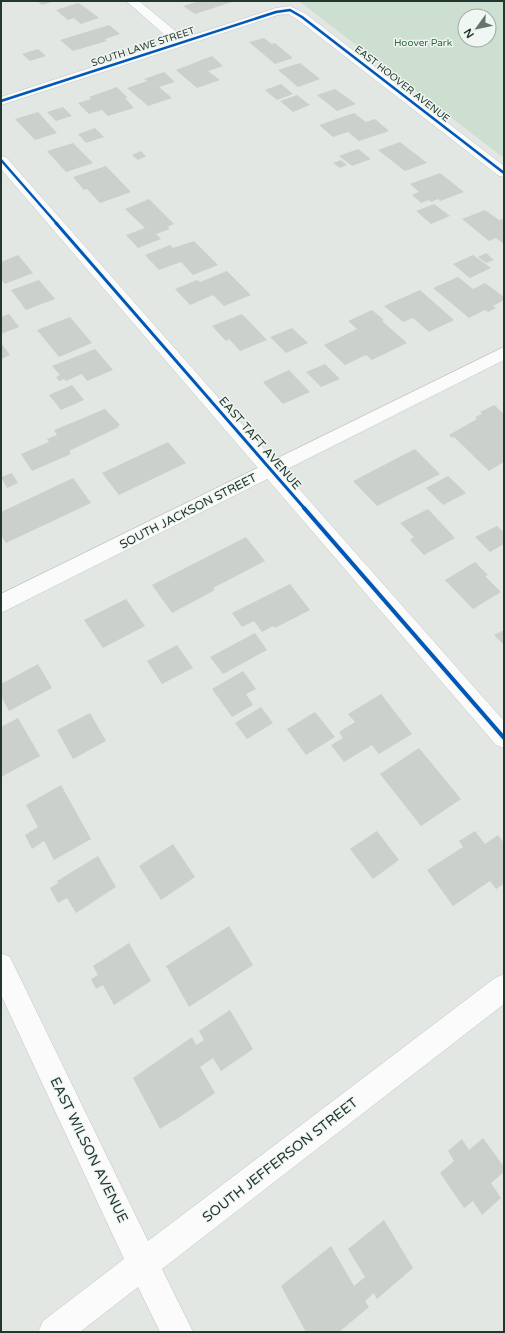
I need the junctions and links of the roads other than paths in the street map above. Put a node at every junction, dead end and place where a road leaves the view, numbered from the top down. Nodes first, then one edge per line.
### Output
1 (132, 1) edge
2 (290, 10) joint
3 (182, 42) junction
4 (1, 101) edge
5 (1, 160) edge
6 (504, 173) edge
7 (504, 353) edge
8 (270, 470) junction
9 (1, 604) edge
10 (504, 738) edge
11 (1, 966) edge
12 (504, 987) edge
13 (143, 1264) junction
14 (54, 1332) edge
15 (177, 1332) edge

1 - 3 street
2 - 3 street, SOUTH LAWE STREET
2 - 6 street, EAST HOOVER AVENUE
3 - 4 street, SOUTH LAWE STREET
5 - 8 street, EAST TAFT AVENUE
7 - 8 street, SOUTH JACKSON STREET
8 - 9 street, SOUTH JACKSON STREET
8 - 10 street, EAST TAFT AVENUE
11 - 13 street, EAST WILSON AVENUE
12 - 13 street, SOUTH JEFFERSON STREET
13 - 14 street, SOUTH JEFFERSON STREET
13 - 15 street, EAST WILSON AVENUE

